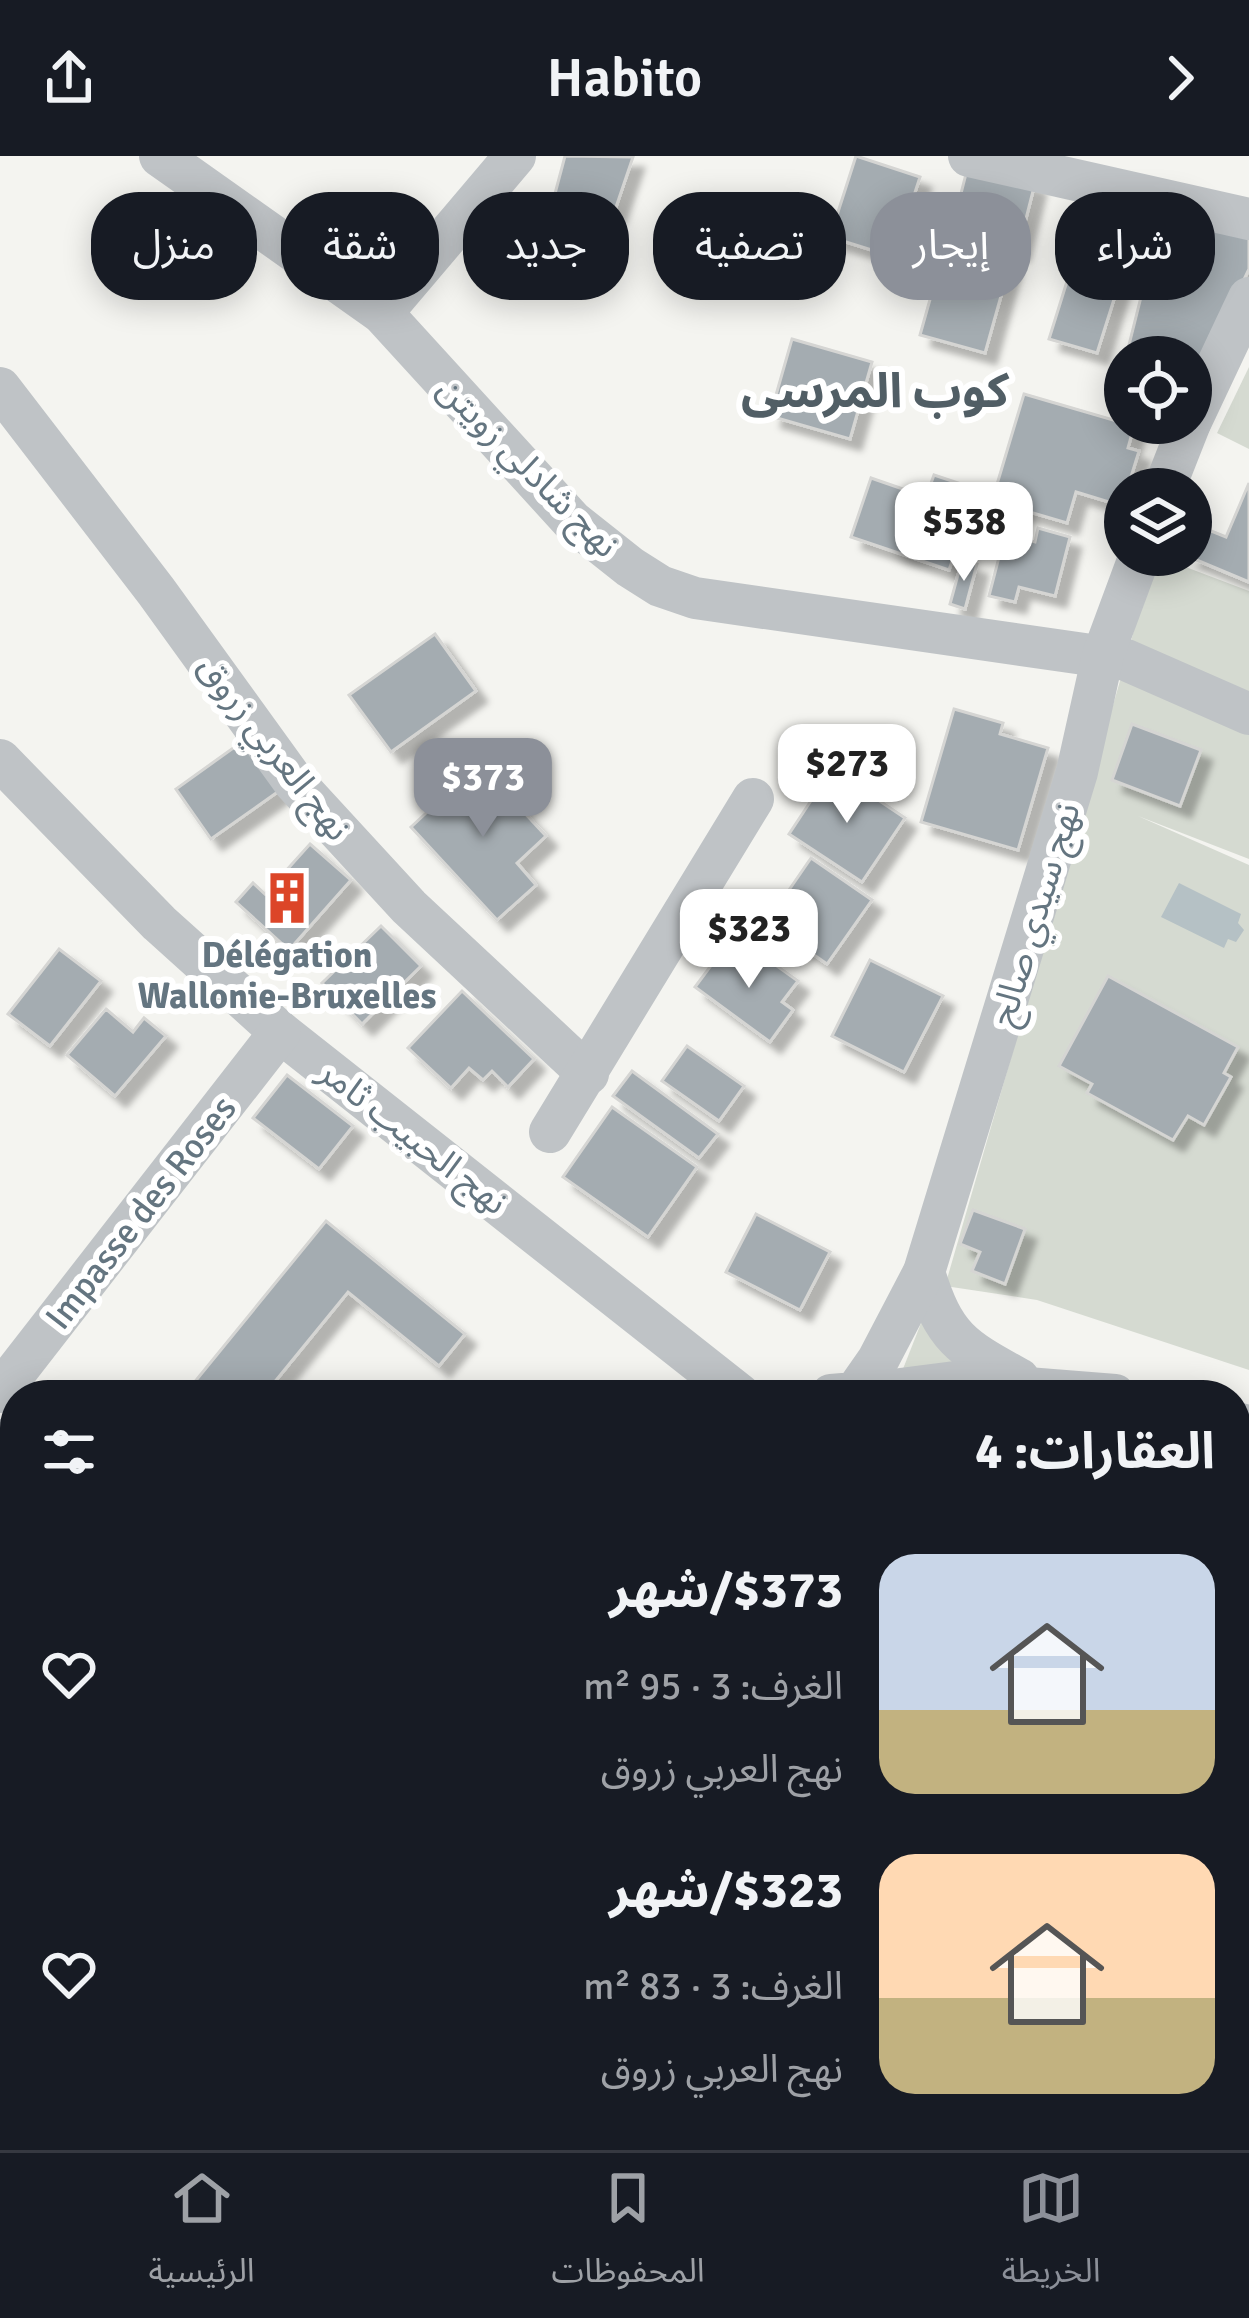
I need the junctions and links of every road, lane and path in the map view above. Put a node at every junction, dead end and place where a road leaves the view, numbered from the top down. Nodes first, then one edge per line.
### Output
1 (160, 156) edge
2 (515, 156) edge
3 (969, 156) edge
4 (1249, 219) edge
5 (1249, 298) edge
6 (382, 314) junction
7 (1212, 377) edge
8 (6, 413) edge
9 (1132, 576) edge
10 (1102, 656) junction
11 (1249, 714) edge
12 (0, 760) edge
13 (753, 799) dead end
14 (280, 1032) junction
15 (588, 1074) junction
16 (550, 1132) dead end
17 (924, 1272) junction
18 (9, 1380) edge
19 (732, 1380) edge
20 (860, 1380) edge
21 (1021, 1380) edge

1 - 6 street, نهج شادلي زويتن
2 - 6 street
3 - 4 street
5 - 7 street
6 - 10 street, نهج شادلي زويتن
8 - 15 street, نهج العربي زروق
9 - 10 street, نهج سيدي صالح
10 - 11 street, نهج شادلي زويتن
10 - 17 street, نهج سيدي صالح
12 - 14 street, نهج الحبيب ثامر
13 - 15 street
14 - 18 street, Impasse des Roses
14 - 19 street, نهج الحبيب ثامر
15 - 16 street
17 - 20 street, نهج سيدي صالح
17 - 21 street

